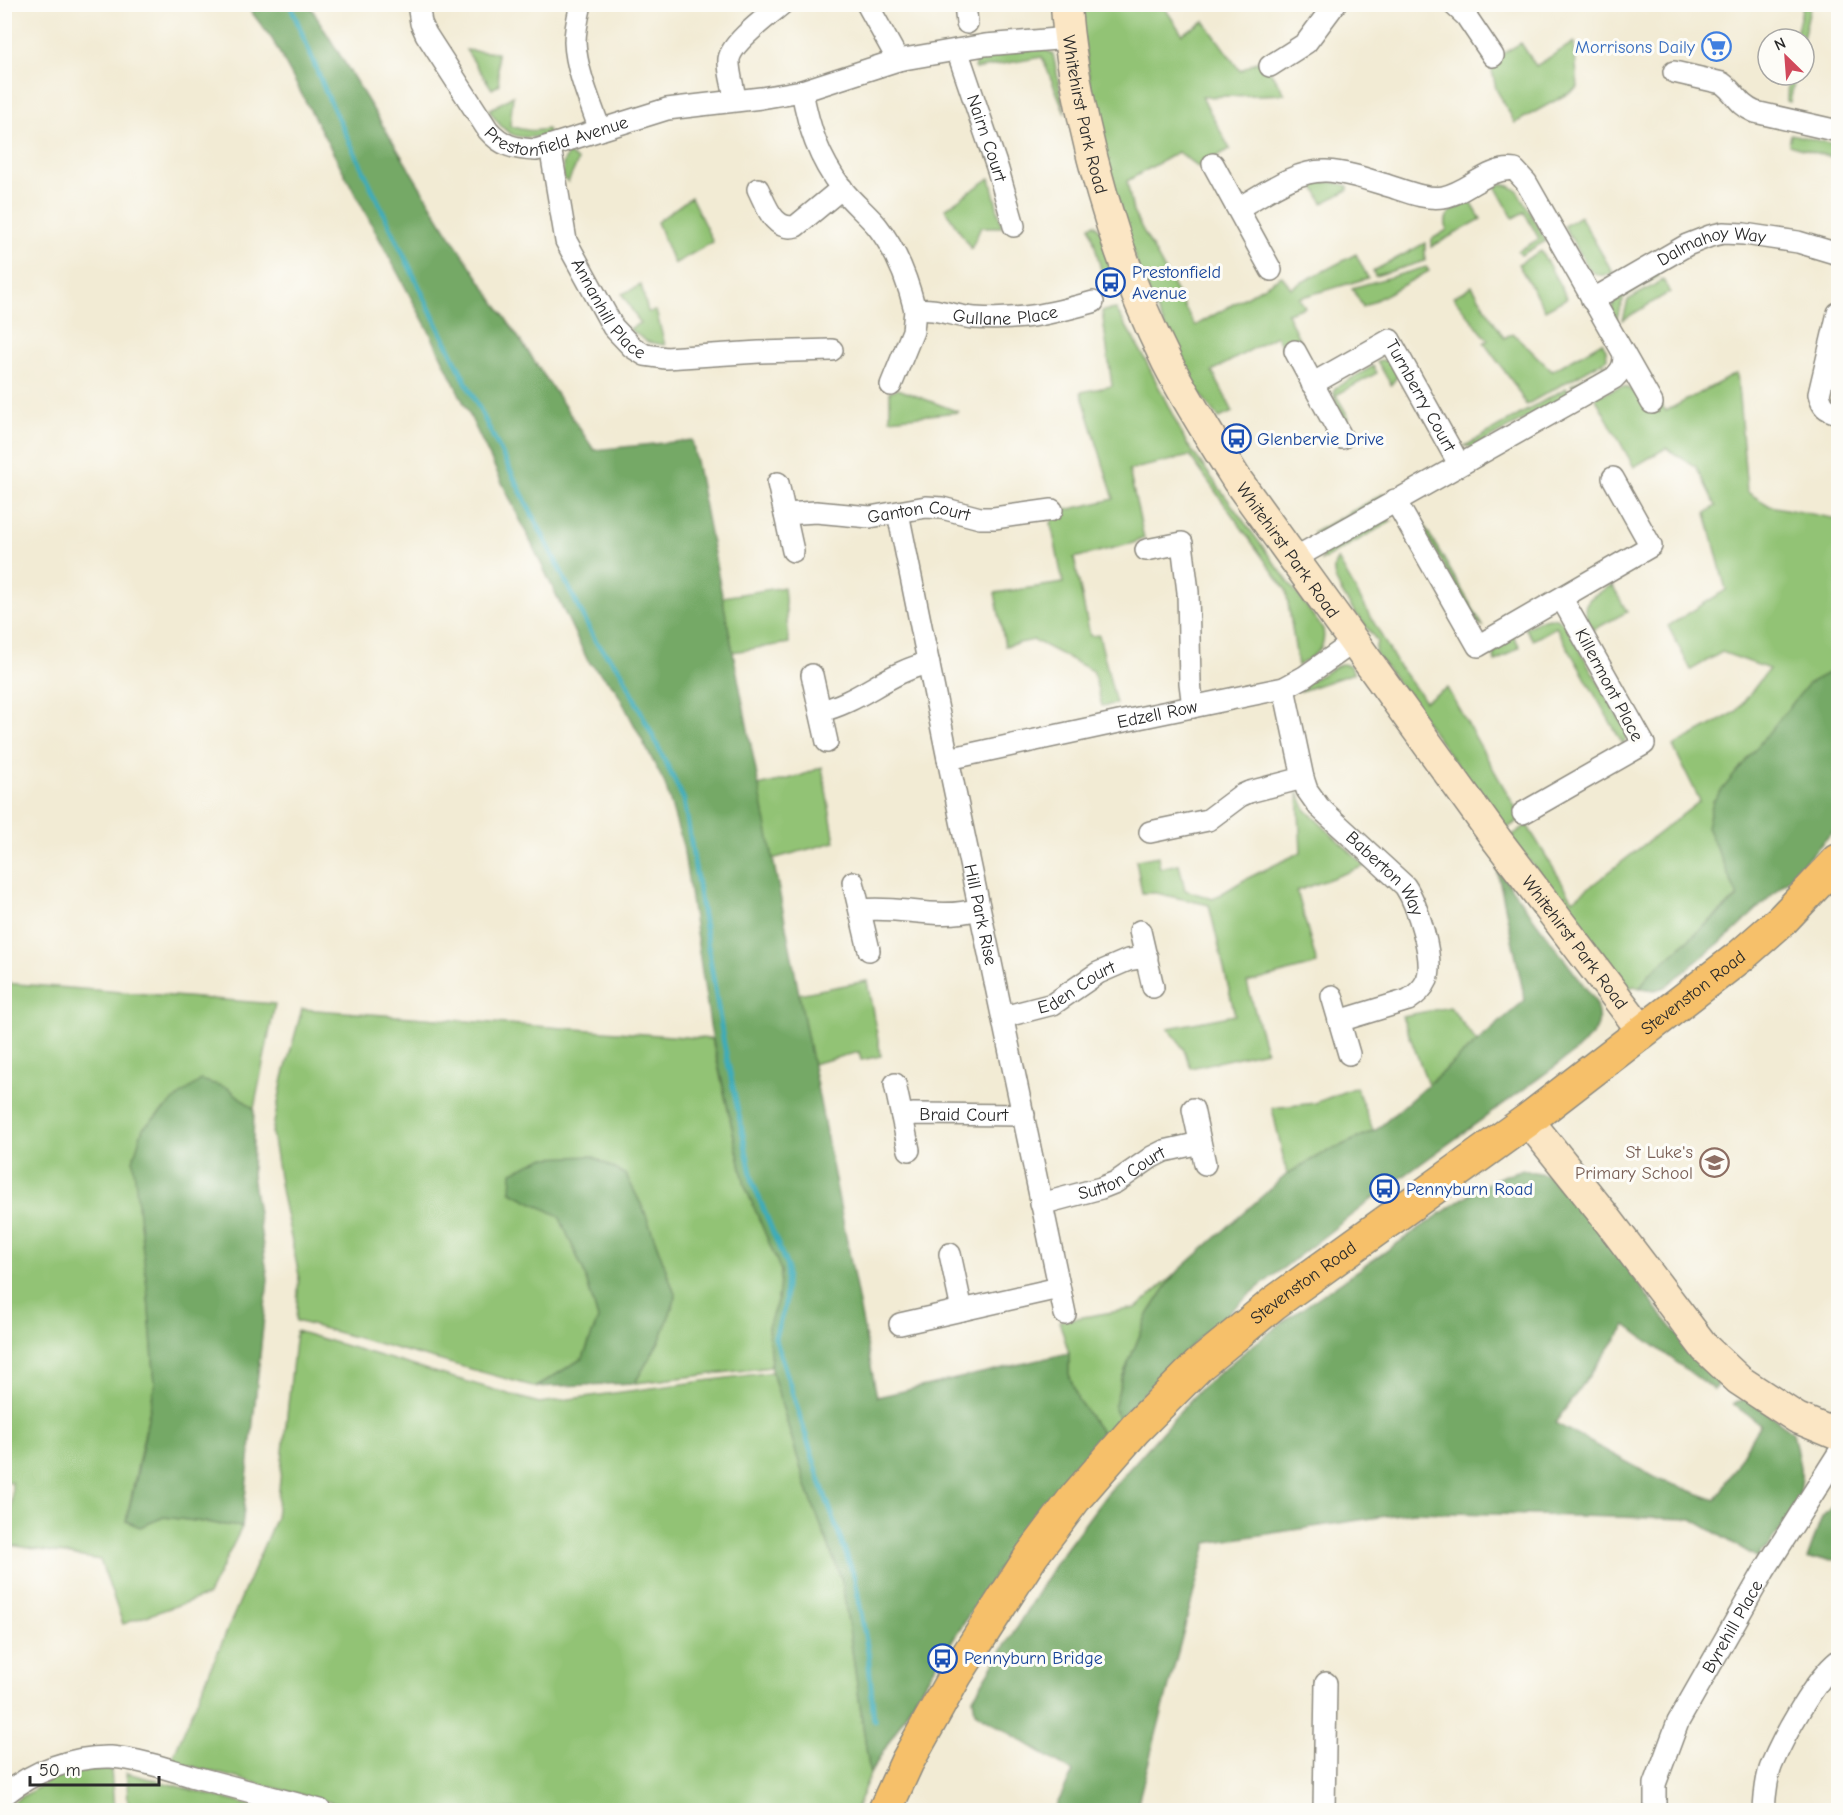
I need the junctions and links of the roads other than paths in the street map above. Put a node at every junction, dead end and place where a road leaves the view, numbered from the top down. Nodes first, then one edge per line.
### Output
1 (418, 4) edge
2 (581, 4) edge
3 (867, 4) edge
4 (1066, 4) edge
5 (1335, 4) edge
6 (1453, 4) edge
7 (781, 5) edge
8 (1069, 38) junction
9 (957, 50) junction
10 (1493, 56) dead end
11 (898, 60) junction
12 (1270, 66) dead end
13 (1674, 72) dead end
14 (802, 91) junction
15 (735, 100) junction
16 (600, 130) junction
17 (1839, 131) edge
18 (550, 146) junction
19 (1214, 164) dead end
20 (842, 188) junction
21 (758, 189) dead end
22 (1238, 208) junction
23 (1014, 226) dead end
24 (1839, 254) edge
25 (1271, 270) dead end
26 (1592, 300) junction
27 (1093, 302) dead end
28 (915, 310) junction
29 (1839, 313) edge
30 (832, 350) dead end
31 (1295, 351) dead end
32 (1624, 354) junction
33 (1312, 384) junction
34 (891, 385) dead end
35 (1652, 403) dead end
36 (1839, 413) edge
37 (1342, 438) dead end
38 (1459, 464) junction
39 (1613, 478) dead end
40 (778, 483) dead end
41 (1395, 500) junction
42 (1052, 510) dead end
43 (898, 513) junction
44 (785, 514) junction
45 (1146, 550) dead end
46 (793, 551) dead end
47 (1294, 558) junction
48 (1562, 599) junction
49 (1355, 641) junction
50 (928, 663) junction
51 (812, 675) dead end
52 (1284, 688) junction
53 (1193, 707) junction
54 (820, 711) junction
55 (827, 742) dead end
56 (948, 759) junction
57 (1303, 778) junction
58 (1523, 813) dead end
59 (1150, 832) dead end
60 (1839, 861) edge
61 (853, 882) dead end
62 (979, 909) junction
63 (860, 910) junction
64 (1140, 931) dead end
65 (869, 950) dead end
66 (1147, 957) junction
67 (1153, 987) dead end
68 (1332, 996) dead end
69 (1003, 1017) junction
70 (1339, 1021) junction
71 (1643, 1032) junction
72 (1349, 1054) dead end
73 (895, 1084) dead end
74 (1193, 1110) dead end
75 (1024, 1115) junction
76 (902, 1116) junction
77 (1527, 1120) junction
78 (1200, 1143) junction
79 (909, 1150) dead end
80 (1205, 1164) dead end
81 (1041, 1204) junction
82 (950, 1254) dead end
83 (1059, 1288) junction
84 (962, 1310) junction
85 (1065, 1314) dead end
86 (900, 1324) dead end
87 (1839, 1435) edge
88 (1839, 1454) edge
89 (1839, 1661) edge
90 (1326, 1683) dead end
91 (4, 1795) edge
92 (320, 1810) edge
93 (885, 1810) edge
94 (1324, 1810) edge
95 (1655, 1810) edge
96 (1764, 1810) edge

1 - 18 street, Prestonfield Avenue
2 - 16 street
3 - 11 street
4 - 8 street, Whitehirst Park Road
5 - 12 street
6 - 10 street
7 - 15 street
8 - 9 street, Prestonfield Avenue
8 - 47 street, Whitehirst Park Road
9 - 11 street, Prestonfield Avenue
9 - 23 street, Nairn Court
11 - 14 street, Prestonfield Avenue
13 - 17 street
14 - 15 street, Prestonfield Avenue
14 - 20 street
15 - 16 street, Prestonfield Avenue
16 - 18 street, Prestonfield Avenue
18 - 30 street, Annanhill Place
19 - 22 street
20 - 21 street
20 - 28 street
22 - 25 street
22 - 26 street
24 - 26 street, Dalmahoy Way
26 - 32 street
27 - 28 street, Gullane Place
28 - 34 street
29 - 36 street
31 - 33 street
32 - 35 street
32 - 38 street
33 - 37 street
33 - 38 street, Turnberry Court
38 - 41 street
39 - 48 street
40 - 44 street
41 - 47 street
41 - 48 street
42 - 43 street, Ganton Court
43 - 44 street, Ganton Court
43 - 50 street, Hill Park Rise
44 - 46 street
45 - 53 street
47 - 49 street, Whitehirst Park Road
48 - 58 street, Killermont Place
49 - 52 street, Edzell Row
49 - 71 street, Whitehirst Park Road
50 - 54 street
50 - 56 street, Hill Park Rise
51 - 54 street
52 - 53 street, Edzell Row
52 - 57 street, Baberton Way
53 - 56 street, Edzell Row
54 - 55 street
56 - 62 street, Hill Park Rise
57 - 59 street
57 - 70 street, Baberton Way
60 - 71 highway, Stevenston Road
61 - 63 street
62 - 63 street
62 - 69 street, Hill Park Rise
63 - 65 street
64 - 66 street
66 - 67 street
66 - 69 street, Eden Court
68 - 70 street
69 - 75 street, Hill Park Rise
70 - 72 street
71 - 77 highway, Stevenston Road
73 - 76 street, Braid Court
74 - 78 street
75 - 76 street, Braid Court
75 - 81 street, Hill Park Rise
76 - 79 street, Braid Court
77 - 87 street
77 - 93 highway, Stevenston Road
78 - 80 street
78 - 81 street, Sutton Court
81 - 83 street, Hill Park Rise
82 - 84 street
83 - 84 street
83 - 85 street, Hill Park Rise
84 - 86 street
88 - 95 street, Byrehill Place
89 - 96 street
90 - 94 street
91 - 92 street

